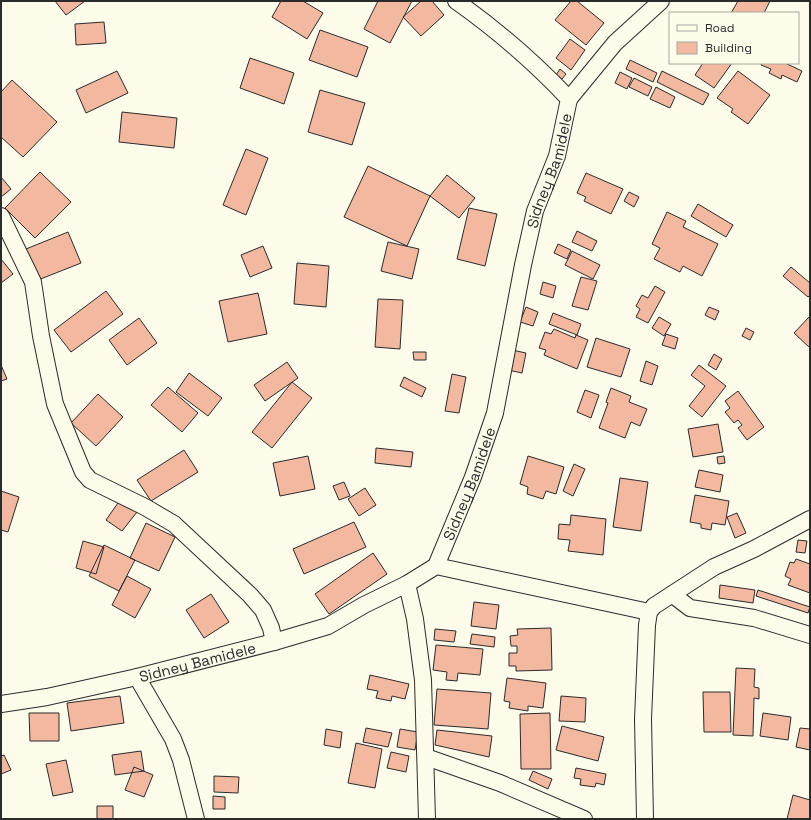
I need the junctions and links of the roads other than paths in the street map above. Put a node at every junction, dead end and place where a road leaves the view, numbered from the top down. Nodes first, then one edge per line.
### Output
1 (456, 1) edge
2 (661, 1) edge
3 (569, 99) junction
4 (1, 216) edge
5 (810, 519) edge
6 (436, 566) junction
7 (407, 584) junction
8 (673, 594) junction
9 (649, 612) junction
10 (810, 635) edge
11 (274, 642) junction
12 (137, 677) junction
13 (1, 704) edge
14 (426, 757) junction
15 (196, 819) edge
16 (427, 819) edge
17 (584, 819) edge
18 (645, 819) edge

1 - 3 street, Sidney Bamidele
2 - 3 street
3 - 6 street, Sidney Bamidele
4 - 11 street
5 - 8 street
6 - 7 street, Sidney Bamidele
6 - 9 street
7 - 11 street, Sidney Bamidele
7 - 14 street
8 - 9 street
8 - 10 street
9 - 18 street
11 - 12 street, Sidney Bamidele
12 - 13 street, Sidney Bamidele
12 - 15 street
14 - 16 street
14 - 17 street

